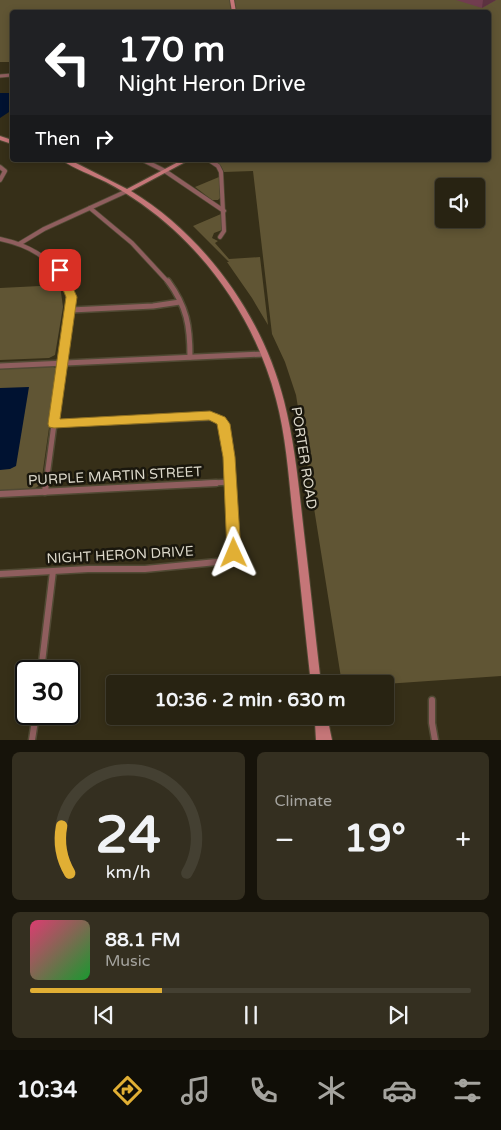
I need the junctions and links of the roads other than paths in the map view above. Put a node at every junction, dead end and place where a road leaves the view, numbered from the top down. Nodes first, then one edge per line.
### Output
1 (70, 162) edge
2 (147, 162) edge
3 (182, 162) edge
4 (212, 162) edge
5 (0, 167) edge
6 (165, 171) junction
7 (0, 180) edge
8 (127, 192) junction
9 (90, 208) junction
10 (224, 211) junction
11 (220, 237) dead end
12 (0, 239) edge
13 (19, 244) junction
14 (180, 302) junction
15 (71, 310) junction
16 (264, 354) junction
17 (190, 357) junction
18 (62, 363) junction
19 (0, 366) edge
20 (54, 424) junction
21 (231, 482) junction
22 (45, 492) junction
23 (0, 494) edge
24 (53, 571) junction
25 (0, 574) edge
26 (42, 660) edge
27 (315, 675) edge
28 (432, 700) dead end
29 (34, 725) edge
30 (321, 725) edge
31 (323, 725) edge
32 (32, 740) edge
33 (321, 740) edge
34 (327, 740) edge
35 (435, 740) edge

1 - 8 main road, PORTER ROAD
2 - 6 street
3 - 6 main road
4 - 10 street
5 - 7 street
6 - 8 main road
6 - 10 street
8 - 9 street
8 - 16 main road, PORTER ROAD
9 - 13 street
9 - 14 street
10 - 11 street
12 - 13 street
13 - 15 street
14 - 15 street
14 - 17 street
15 - 18 street
16 - 17 street
16 - 27 main road, PORTER ROAD
17 - 18 street
18 - 19 street
18 - 20 street
20 - 21 street, NIGHT HERON DRIVE
20 - 22 street
21 - 22 street, PURPLE MARTIN STREET
21 - 24 street, NIGHT HERON DRIVE
22 - 23 street, PURPLE MARTIN STREET
24 - 25 street, NIGHT HERON DRIVE
24 - 26 street
28 - 35 street
29 - 32 street
30 - 33 main road
31 - 34 main road

